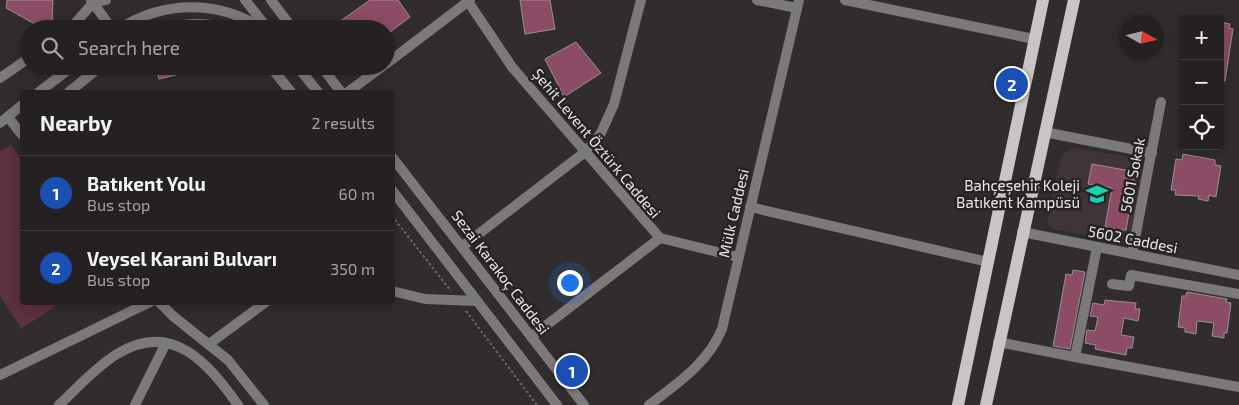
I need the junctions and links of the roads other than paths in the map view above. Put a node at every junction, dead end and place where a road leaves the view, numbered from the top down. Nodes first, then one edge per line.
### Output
1 (106, 0) edge
2 (245, 0) edge
3 (271, 0) edge
4 (468, 0) edge
5 (640, 0) edge
6 (757, 0) edge
7 (845, 0) edge
8 (1043, 0) edge
9 (1074, 0) edge
10 (92, 1) edge
11 (798, 4) edge
12 (77, 20) edge
13 (106, 20) edge
14 (136, 20) edge
15 (249, 20) edge
16 (261, 20) edge
17 (286, 20) edge
18 (1034, 38) junction
19 (395, 57) edge
20 (20, 64) edge
21 (61, 75) edge
22 (90, 75) edge
23 (277, 75) edge
24 (304, 75) edge
25 (328, 75) edge
26 (371, 75) edge
27 (0, 78) edge
28 (42, 90) edge
29 (71, 90) edge
30 (289, 90) edge
31 (316, 90) edge
32 (339, 90) edge
33 (351, 90) edge
34 (1161, 102) dead end
35 (20, 107) edge
36 (4, 120) edge
37 (1044, 132) junction
38 (20, 133) edge
39 (585, 152) junction
40 (1152, 153) junction
41 (395, 161) edge
42 (395, 194) edge
43 (750, 208) junction
44 (1022, 232) junction
45 (660, 238) junction
46 (463, 246) junction
47 (1097, 247) junction
48 (1132, 254) junction
49 (738, 257) junction
50 (988, 262) junction
51 (1239, 275) edge
52 (1112, 284) dead end
53 (395, 292) edge
54 (1239, 294) edge
55 (477, 301) junction
56 (144, 305) edge
57 (162, 305) edge
58 (262, 305) edge
59 (531, 337) junction
60 (998, 342) junction
61 (166, 343) junction
62 (209, 344) junction
63 (1075, 357) junction
64 (0, 375) edge
65 (1239, 387) edge
66 (233, 402) edge
67 (59, 405) edge
68 (135, 405) edge
69 (264, 405) edge
70 (557, 405) edge
71 (584, 405) edge
72 (649, 405) edge
73 (958, 405) edge
74 (986, 405) edge

1 - 10 street
2 - 16 street
3 - 17 street
4 - 19 street
4 - 39 street, Şehit Levent Öztürk Caddesi
5 - 39 street
6 - 11 street
7 - 18 street
8 - 18 main road
9 - 37 main road
10 - 12 street
10 - 13 street
11 - 43 street, Mülk Caddesi
14 - 15 street
18 - 50 main road
20 - 27 street
21 - 28 street
22 - 29 street
23 - 30 street
24 - 31 street
25 - 32 street
26 - 33 street
34 - 40 street, 5601 Sokak
35 - 36 street
36 - 38 street
37 - 40 street
37 - 44 main road
39 - 45 street, Şehit Levent Öztürk Caddesi
39 - 46 street
40 - 48 street, 5601 Sokak
41 - 46 street, Sezai Karakoç Caddesi
42 - 55 street
43 - 49 street, Mülk Caddesi
43 - 50 street
44 - 47 street, 5602 Caddesi
44 - 60 main road
45 - 49 street, Şehit Levent Öztürk Caddesi
45 - 59 street
46 - 59 street, Sezai Karakoç Caddesi
47 - 48 street, 5602 Caddesi
47 - 63 street
48 - 51 street, 5602 Caddesi
49 - 72 street, Mülk Caddesi
50 - 73 main road
52 - 54 street
53 - 55 street
55 - 70 street
56 - 64 street
57 - 62 street
58 - 62 street
59 - 71 street, Sezai Karakoç Caddesi
60 - 63 street
60 - 74 main road
61 - 66 street
61 - 67 street
61 - 68 street
62 - 69 street
63 - 65 street

